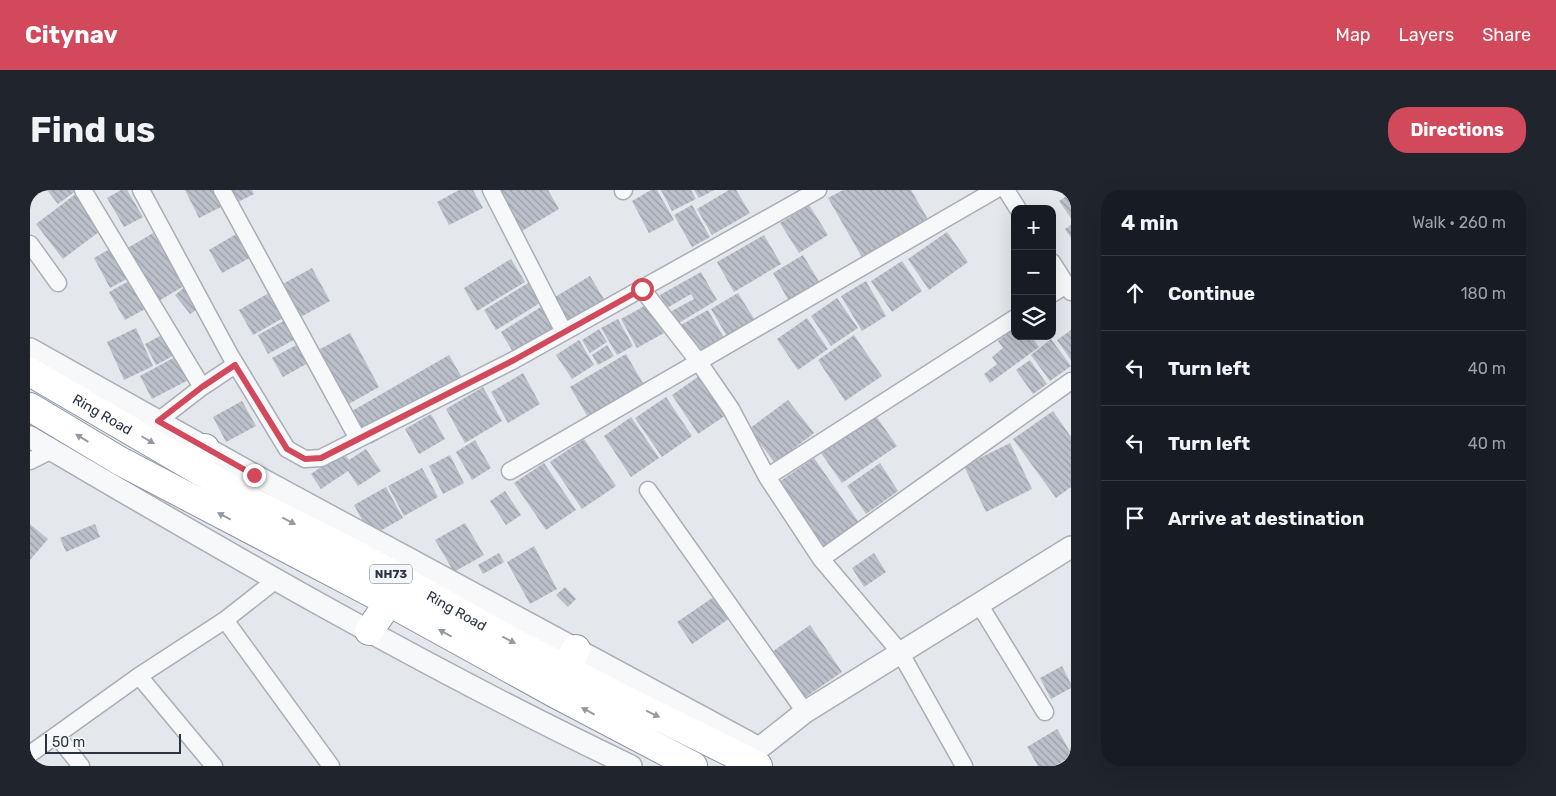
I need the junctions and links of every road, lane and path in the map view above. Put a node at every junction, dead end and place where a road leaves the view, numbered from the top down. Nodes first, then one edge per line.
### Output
1 (83, 190) edge
2 (141, 190) edge
3 (222, 190) edge
4 (491, 190) edge
5 (818, 190) edge
6 (995, 190) edge
7 (1006, 190) edge
8 (1015, 205) edge
9 (30, 244) edge
10 (1056, 268) edge
11 (58, 283) dead end
12 (1069, 288) edge
13 (642, 289) junction
14 (1056, 293) edge
15 (1011, 321) edge
16 (564, 332) junction
17 (30, 349) edge
18 (698, 360) junction
19 (235, 365) junction
20 (30, 372) edge
21 (1071, 381) edge
22 (202, 387) junction
23 (30, 408) edge
24 (158, 421) junction
25 (30, 437) edge
26 (358, 439) junction
27 (52, 450) junction
28 (200, 457) junction
29 (30, 461) edge
30 (510, 471) dead end
31 (767, 477) junction
32 (648, 490) dead end
33 (1071, 547) edge
34 (821, 559) junction
35 (276, 580) junction
36 (389, 602) junction
37 (979, 604) junction
38 (224, 620) junction
39 (369, 631) junction
40 (900, 652) junction
41 (139, 676) junction
42 (805, 712) junction
43 (1045, 712) dead end
44 (57, 736) junction
45 (30, 754) edge
46 (750, 760) edge
47 (688, 765) edge
48 (81, 766) edge
49 (214, 766) edge
50 (331, 766) edge
51 (631, 766) edge
52 (964, 766) edge

1 - 22 street
2 - 19 street
3 - 26 street
4 - 16 street
5 - 13 street
6 - 18 street
7 - 8 street
9 - 11 street
10 - 12 street
12 - 14 street
13 - 16 street
13 - 18 street
15 - 31 street
16 - 26 street
17 - 24 street
18 - 30 street
18 - 31 street
19 - 22 street
19 - 26 street
20 -> 28 highway, Ring Road / NH73
21 - 34 street
22 - 24 street
36 -> 23 highway, Ring Road / NH73
24 - 28 street
25 - 27 street
27 - 29 street
27 - 35 street
28 - 46 highway, Ring Road / NH73
31 - 34 street
32 - 42 street
33 - 37 street
34 - 40 street
35 - 38 street
35 - 39 street
36 - 39 highway
47 -> 36 highway, Ring Road / NH73
37 - 40 street
37 - 43 street
38 - 41 street
38 - 50 street
39 - 51 street
40 - 42 street
40 - 52 street
41 - 44 street
41 - 49 street
42 - 46 street
44 - 45 street
44 - 48 street

